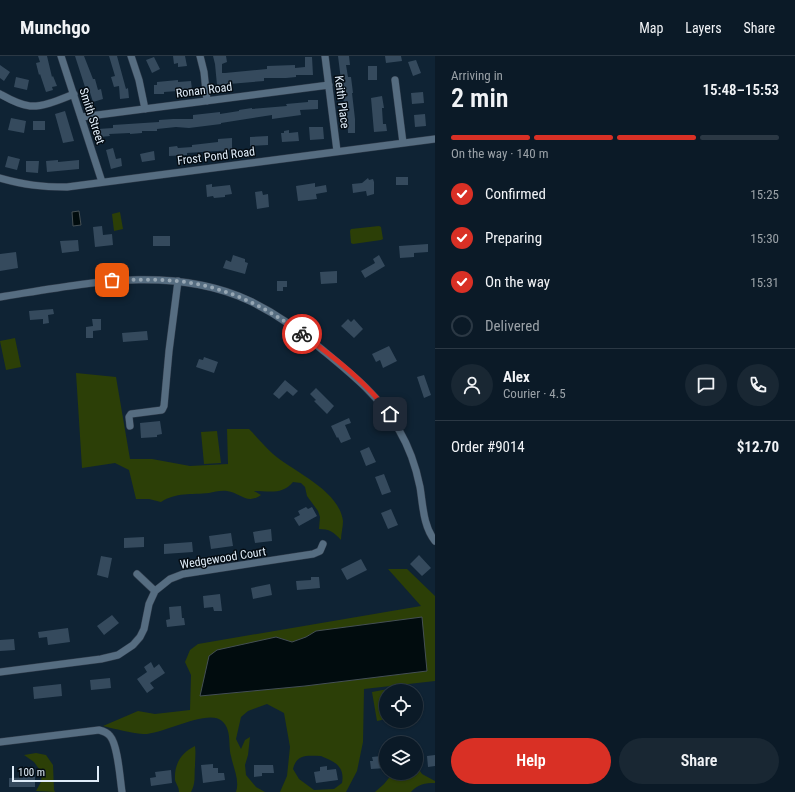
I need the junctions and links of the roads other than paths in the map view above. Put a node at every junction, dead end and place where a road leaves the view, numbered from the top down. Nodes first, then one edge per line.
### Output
1 (61, 56) edge
2 (132, 56) edge
3 (200, 56) edge
4 (325, 56) edge
5 (395, 80) dead end
6 (328, 86) junction
7 (0, 94) edge
8 (74, 94) junction
9 (207, 101) junction
10 (145, 109) junction
11 (82, 117) junction
12 (435, 139) edge
13 (403, 143) junction
14 (337, 151) junction
15 (0, 178) edge
16 (102, 182) junction
17 (178, 281) junction
18 (0, 297) edge
19 (130, 426) dead end
20 (435, 541) edge
21 (323, 544) dead end
22 (137, 574) dead end
23 (155, 591) junction
24 (0, 672) edge
25 (0, 742) edge
26 (122, 792) edge

1 - 8 street, Smith Street
2 - 10 street
3 - 9 street
4 - 6 street, Keith Place
5 - 13 street
6 - 9 street, Ronan Road
6 - 14 street, Keith Place
7 - 8 street
8 - 11 street, Smith Street
9 - 10 street, Ronan Road
10 - 11 street, Ronan Road
11 - 16 street, Smith Street
12 - 13 street, Frost Pond Road
13 - 14 street, Frost Pond Road
14 - 16 street, Frost Pond Road
15 - 16 street, Frost Pond Road
17 - 18 street
17 - 19 street
17 - 20 street
21 - 23 street, Wedgewood Court
22 - 23 street
23 - 24 street
25 - 26 street

